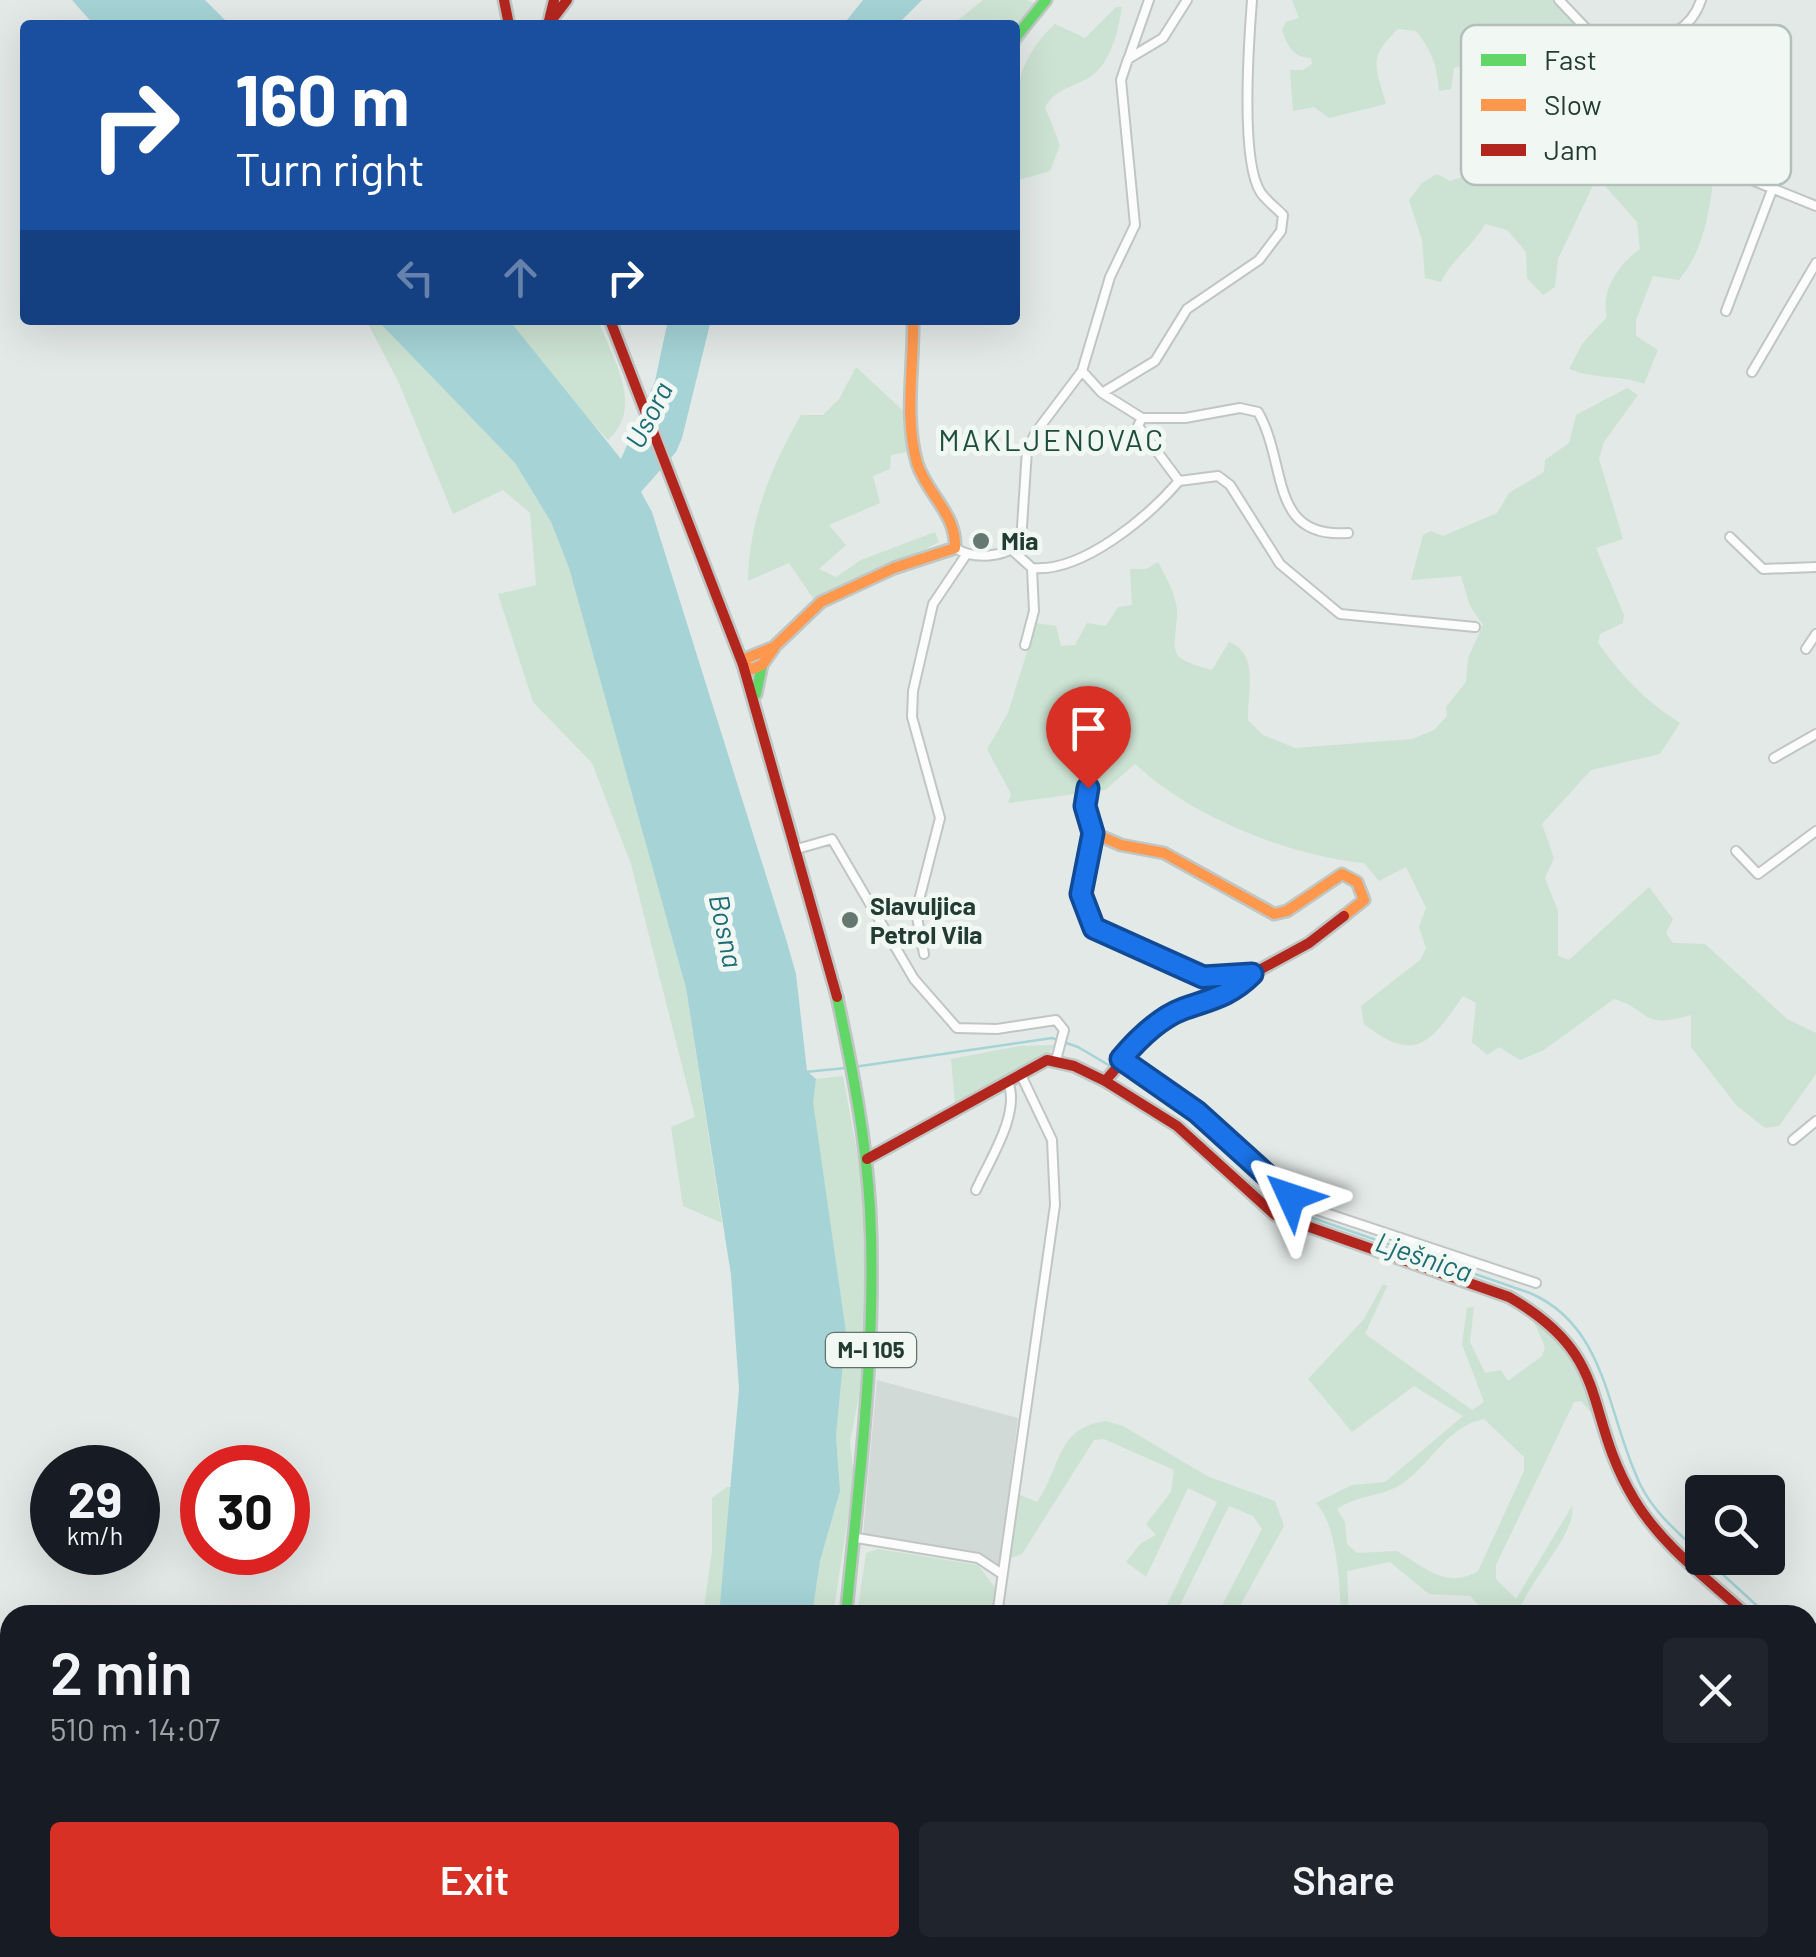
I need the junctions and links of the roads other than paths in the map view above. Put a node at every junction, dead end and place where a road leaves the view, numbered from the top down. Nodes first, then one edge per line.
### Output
1 (567, 0) edge
2 (1046, 0) edge
3 (1149, 0) edge
4 (1187, 0) edge
5 (1252, 0) edge
6 (1559, 0) edge
7 (1700, 0) edge
8 (552, 20) edge
9 (1584, 25) edge
10 (1686, 25) edge
11 (1020, 32) edge
12 (1128, 59) junction
13 (1760, 185) edge
14 (1772, 190) junction
15 (1816, 206) edge
16 (1816, 263) edge
17 (1726, 311) dead end
18 (612, 325) edge
19 (912, 325) edge
20 (1082, 372) junction
21 (1752, 372) dead end
22 (1102, 392) junction
23 (1142, 418) junction
24 (1179, 481) junction
25 (1348, 533) dead end
26 (1730, 537) dead end
27 (955, 548) junction
28 (1012, 550) junction
29 (966, 555) junction
30 (1816, 567) edge
31 (1032, 568) junction
32 (1475, 626) dead end
33 (1816, 634) edge
34 (1025, 644) dead end
35 (774, 647) junction
36 (1806, 649) dead end
37 (742, 663) junction
38 (762, 665) junction
39 (755, 704) junction
40 (1816, 734) edge
41 (1774, 758) dead end
42 (1088, 788) dead end
43 (1816, 831) edge
44 (1093, 833) junction
45 (797, 849) junction
46 (1736, 851) dead end
47 (924, 954) dead end
48 (1252, 974) junction
49 (1056, 1060) junction
50 (1120, 1060) junction
51 (1022, 1075) junction
52 (1108, 1078) junction
53 (1008, 1082) junction
54 (1816, 1122) edge
55 (1793, 1140) dead end
56 (867, 1160) junction
57 (976, 1190) dead end
58 (1536, 1284) dead end
59 (856, 1538) junction
60 (1002, 1574) junction
61 (847, 1605) edge
62 (997, 1605) edge
63 (1738, 1605) edge

1 - 8 street
2 - 11 street
3 - 12 street
4 - 12 street
5 - 22 street
6 - 9 street
7 - 10 street
12 - 20 street
13 - 14 street
14 - 15 street
14 - 17 street
16 - 21 street
18 - 37 street, M-I 105
19 - 27 street
20 - 22 street
20 - 28 street
22 - 23 street
23 - 24 street
23 - 25 street
24 - 31 street
24 - 32 street
26 - 30 street
27 - 29 street
27 - 35 street
28 - 29 street
28 - 31 street
29 - 47 street
31 - 34 street
33 - 36 street
35 - 37 street
35 - 38 street
37 - 38 street
37 - 39 street, M-I 105
38 - 39 street
39 - 45 street, M-I 105
40 - 41 street
42 - 44 street
43 - 46 street
44 - 48 street
44 - 48 street
45 - 49 street
45 - 56 street, M-I 105
48 - 50 street
49 - 51 street
49 - 52 street
50 - 52 street
50 - 58 street
51 - 53 street
51 - 60 street
52 - 63 street
53 - 56 street
53 - 57 street
54 - 55 street
56 - 59 street, M-I 105
59 - 60 street
59 - 61 street, M-I 105
60 - 62 street

